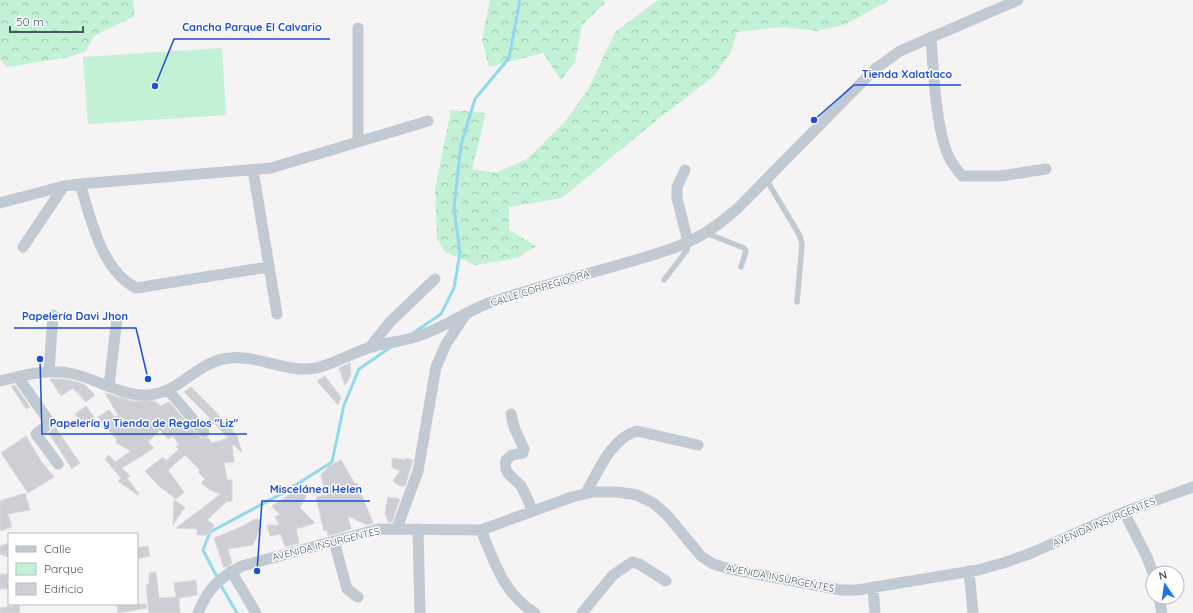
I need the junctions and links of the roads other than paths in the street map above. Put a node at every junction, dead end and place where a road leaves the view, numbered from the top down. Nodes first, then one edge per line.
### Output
1 (1018, 0) edge
2 (358, 28) dead end
3 (931, 36) junction
4 (428, 121) dead end
5 (358, 142) junction
6 (1046, 169) dead end
7 (253, 170) junction
8 (685, 170) dead end
9 (766, 179) junction
10 (80, 184) junction
11 (64, 186) junction
12 (0, 203) edge
13 (706, 233) junction
14 (688, 242) junction
15 (23, 247) dead end
16 (268, 267) junction
17 (741, 267) dead end
18 (435, 279) dead end
19 (664, 280) dead end
20 (797, 302) dead end
21 (466, 313) junction
22 (277, 314) dead end
23 (53, 316) dead end
24 (117, 318) dead end
25 (369, 348) junction
26 (49, 372) junction
27 (18, 377) junction
28 (0, 381) edge
29 (109, 386) junction
30 (168, 390) junction
31 (511, 414) dead end
32 (204, 432) dead end
33 (698, 445) dead end
34 (58, 464) dead end
35 (1193, 487) edge
36 (586, 493) junction
37 (532, 510) junction
38 (1124, 512) junction
39 (397, 528) junction
40 (418, 529) junction
41 (481, 530) junction
42 (334, 541) junction
43 (1150, 565) edge
44 (969, 571) junction
45 (227, 573) junction
46 (666, 581) dead end
47 (873, 589) junction
48 (358, 597) dead end
49 (198, 613) edge
50 (256, 613) edge
51 (420, 613) edge
52 (536, 613) edge
53 (582, 613) edge
54 (875, 613) edge
55 (973, 613) edge

1 - 3 street, CALLE CORREGIDORA
2 - 5 street
3 - 6 street
3 - 9 street, CALLE CORREGIDORA
4 - 5 street
5 - 7 street
7 - 10 street
7 - 16 street
8 - 14 street
9 - 13 street, CALLE CORREGIDORA
9 - 20 lane
10 - 11 street
10 - 16 street
11 - 12 street
11 - 15 street
13 - 14 street, CALLE CORREGIDORA
13 - 17 lane
14 - 19 lane
14 - 21 street, CALLE CORREGIDORA
16 - 22 street
18 - 25 street
21 - 25 street, CALLE CORREGIDORA
21 - 39 street
23 - 26 street
24 - 29 street
25 - 30 street, CALLE CORREGIDORA
26 - 27 street, CALLE CORREGIDORA
26 - 29 street, CALLE CORREGIDORA
27 - 28 street, CALLE CORREGIDORA
27 - 34 street
29 - 30 street, CALLE CORREGIDORA
30 - 32 street
31 - 37 street
33 - 36 street
35 - 38 street, AVENIDA INSURGENTES
36 - 37 street, AVENIDA INSURGENTES
36 - 47 street, AVENIDA INSURGENTES
37 - 41 street, AVENIDA INSURGENTES
38 - 43 street
38 - 44 street, AVENIDA INSURGENTES
39 - 40 street, AVENIDA INSURGENTES
39 - 42 street, AVENIDA INSURGENTES
40 - 41 street, AVENIDA INSURGENTES
40 - 51 street
41 - 52 street
42 - 45 street, AVENIDA INSURGENTES
42 - 48 street
44 - 47 street, AVENIDA INSURGENTES
44 - 55 street
45 - 49 street
45 - 50 street
46 - 53 street
47 - 54 street

